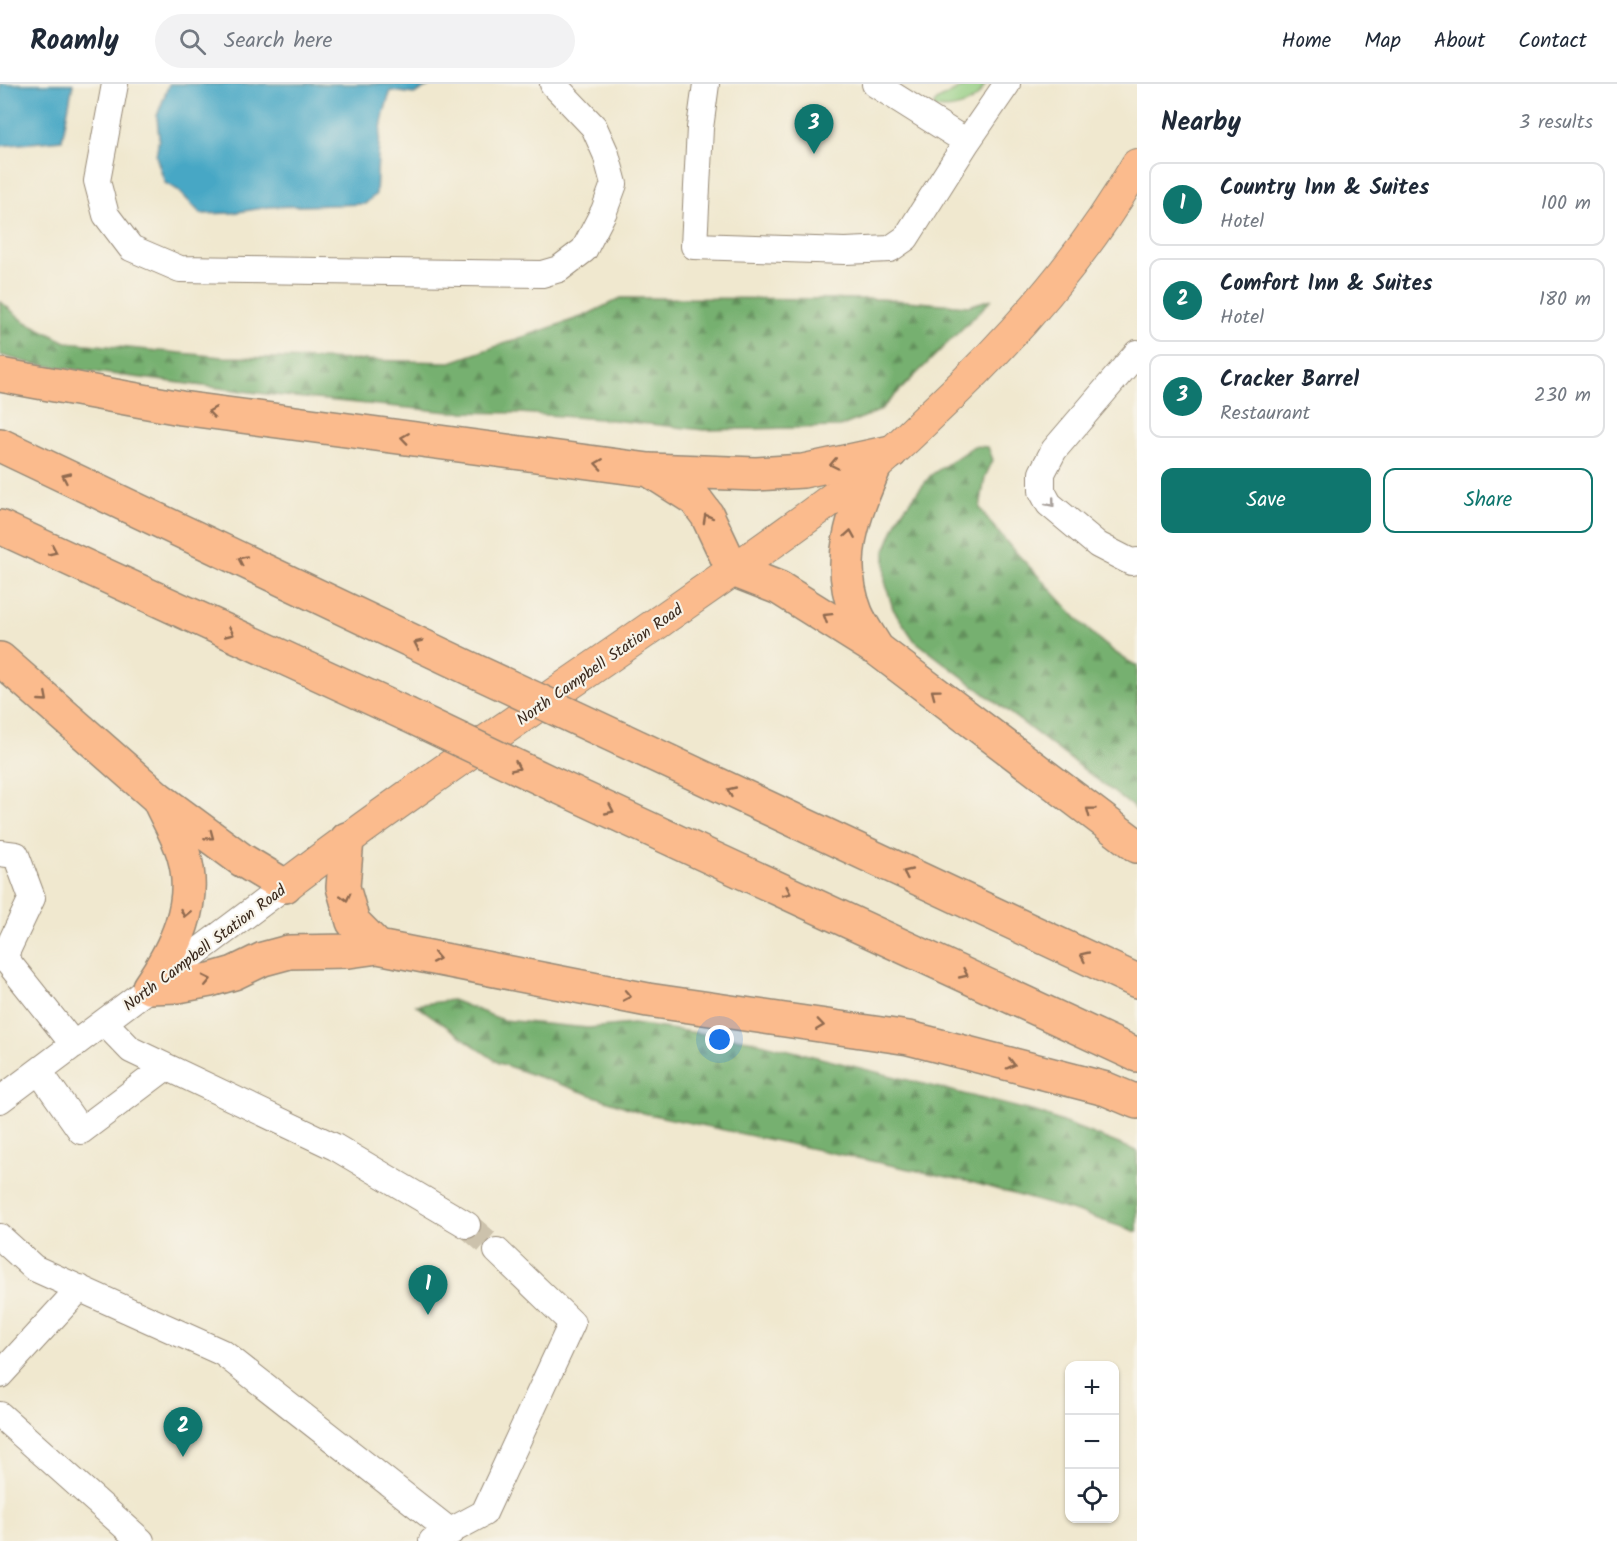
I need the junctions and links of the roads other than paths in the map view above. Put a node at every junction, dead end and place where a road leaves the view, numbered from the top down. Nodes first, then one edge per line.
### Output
1 (115, 84) edge
2 (553, 84) edge
3 (706, 84) edge
4 (874, 84) edge
5 (1007, 84) edge
6 (967, 141) junction
7 (1132, 185) edge
8 (1137, 354) edge
9 (0, 375) edge
10 (0, 446) edge
11 (883, 459) junction
12 (649, 470) junction
13 (0, 527) edge
14 (1137, 561) edge
15 (733, 570) junction
16 (877, 649) junction
17 (0, 659) edge
18 (158, 798) junction
19 (347, 839) junction
20 (1137, 846) edge
21 (0, 854) edge
22 (285, 886) junction
23 (378, 947) junction
24 (1, 956) edge
25 (1137, 981) edge
26 (149, 987) junction
27 (104, 1022) junction
28 (74, 1045) junction
29 (1137, 1055) edge
30 (166, 1067) junction
31 (39, 1071) junction
32 (1, 1098) edge
33 (1137, 1102) edge
34 (467, 1225) tunnel mouth
35 (0, 1237) edge
36 (497, 1251) tunnel mouth
37 (80, 1288) junction
38 (0, 1375) edge
39 (0, 1415) edge
40 (442, 1536) edge
41 (141, 1541) edge

1 - 2 street
3 - 6 street
4 - 6 street
5 - 6 street
7 - 11 main road, North Campbell Station Road
8 -> 14 street
12 -> 9 highway
25 -> 10 highway, bridge
11 -> 12 highway
11 - 15 main road, North Campbell Station Road
16 -> 11 highway
15 -> 12 highway
13 -> 29 highway, bridge
16 -> 15 highway
15 - 19 main road, North Campbell Station Road
20 -> 16 highway
17 -> 18 highway
18 -> 22 highway
18 -> 26 highway
19 - 22 main road, North Campbell Station Road
19 -> 23 highway
21 - 24 street
22 - 26 street, North Campbell Station Road
26 -> 23 highway
23 -> 33 highway
24 - 28 street
26 - 27 street, North Campbell Station Road
27 - 28 street, North Campbell Station Road
27 - 30 street
28 - 31 street, North Campbell Station Road
30 - 31 street
30 - 34 street
31 - 32 street, North Campbell Station Road
35 - 37 street
36 - 40 street
37 - 38 street
37 - 40 street
39 - 41 street

